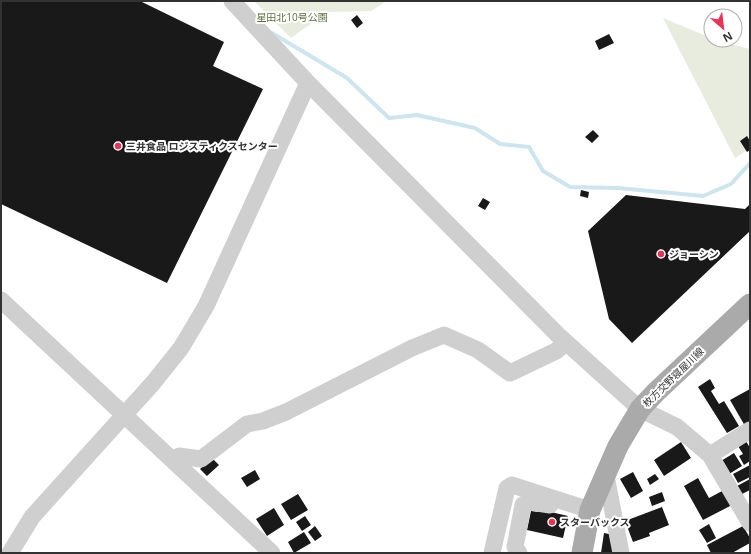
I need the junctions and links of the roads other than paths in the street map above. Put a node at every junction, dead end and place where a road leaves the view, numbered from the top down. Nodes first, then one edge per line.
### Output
1 (232, 1) edge
2 (308, 83) junction
3 (1, 300) edge
4 (750, 304) edge
5 (566, 343) junction
6 (640, 409) junction
7 (123, 414) junction
8 (750, 430) edge
9 (710, 455) junction
10 (174, 461) junction
11 (606, 476) junction
12 (567, 502) junction
13 (590, 510) junction
14 (750, 523) edge
15 (10, 553) edge
16 (272, 553) edge
17 (492, 553) edge
18 (519, 553) edge
19 (582, 553) edge
20 (621, 553) edge

1 - 2 street
2 - 5 street
2 - 7 street
3 - 7 street
4 - 6 main road, 枚方交野寝屋川線
5 - 6 street
5 - 10 street
6 - 9 street
6 - 11 main road, 枚方交野寝屋川線
7 - 10 street
7 - 15 street
8 - 9 street
9 - 14 street
10 - 16 street
11 - 13 main road, 枚方交野寝屋川線
11 - 20 street
12 - 13 street
12 - 17 street
12 - 18 street
13 - 19 main road, 枚方交野寝屋川線

